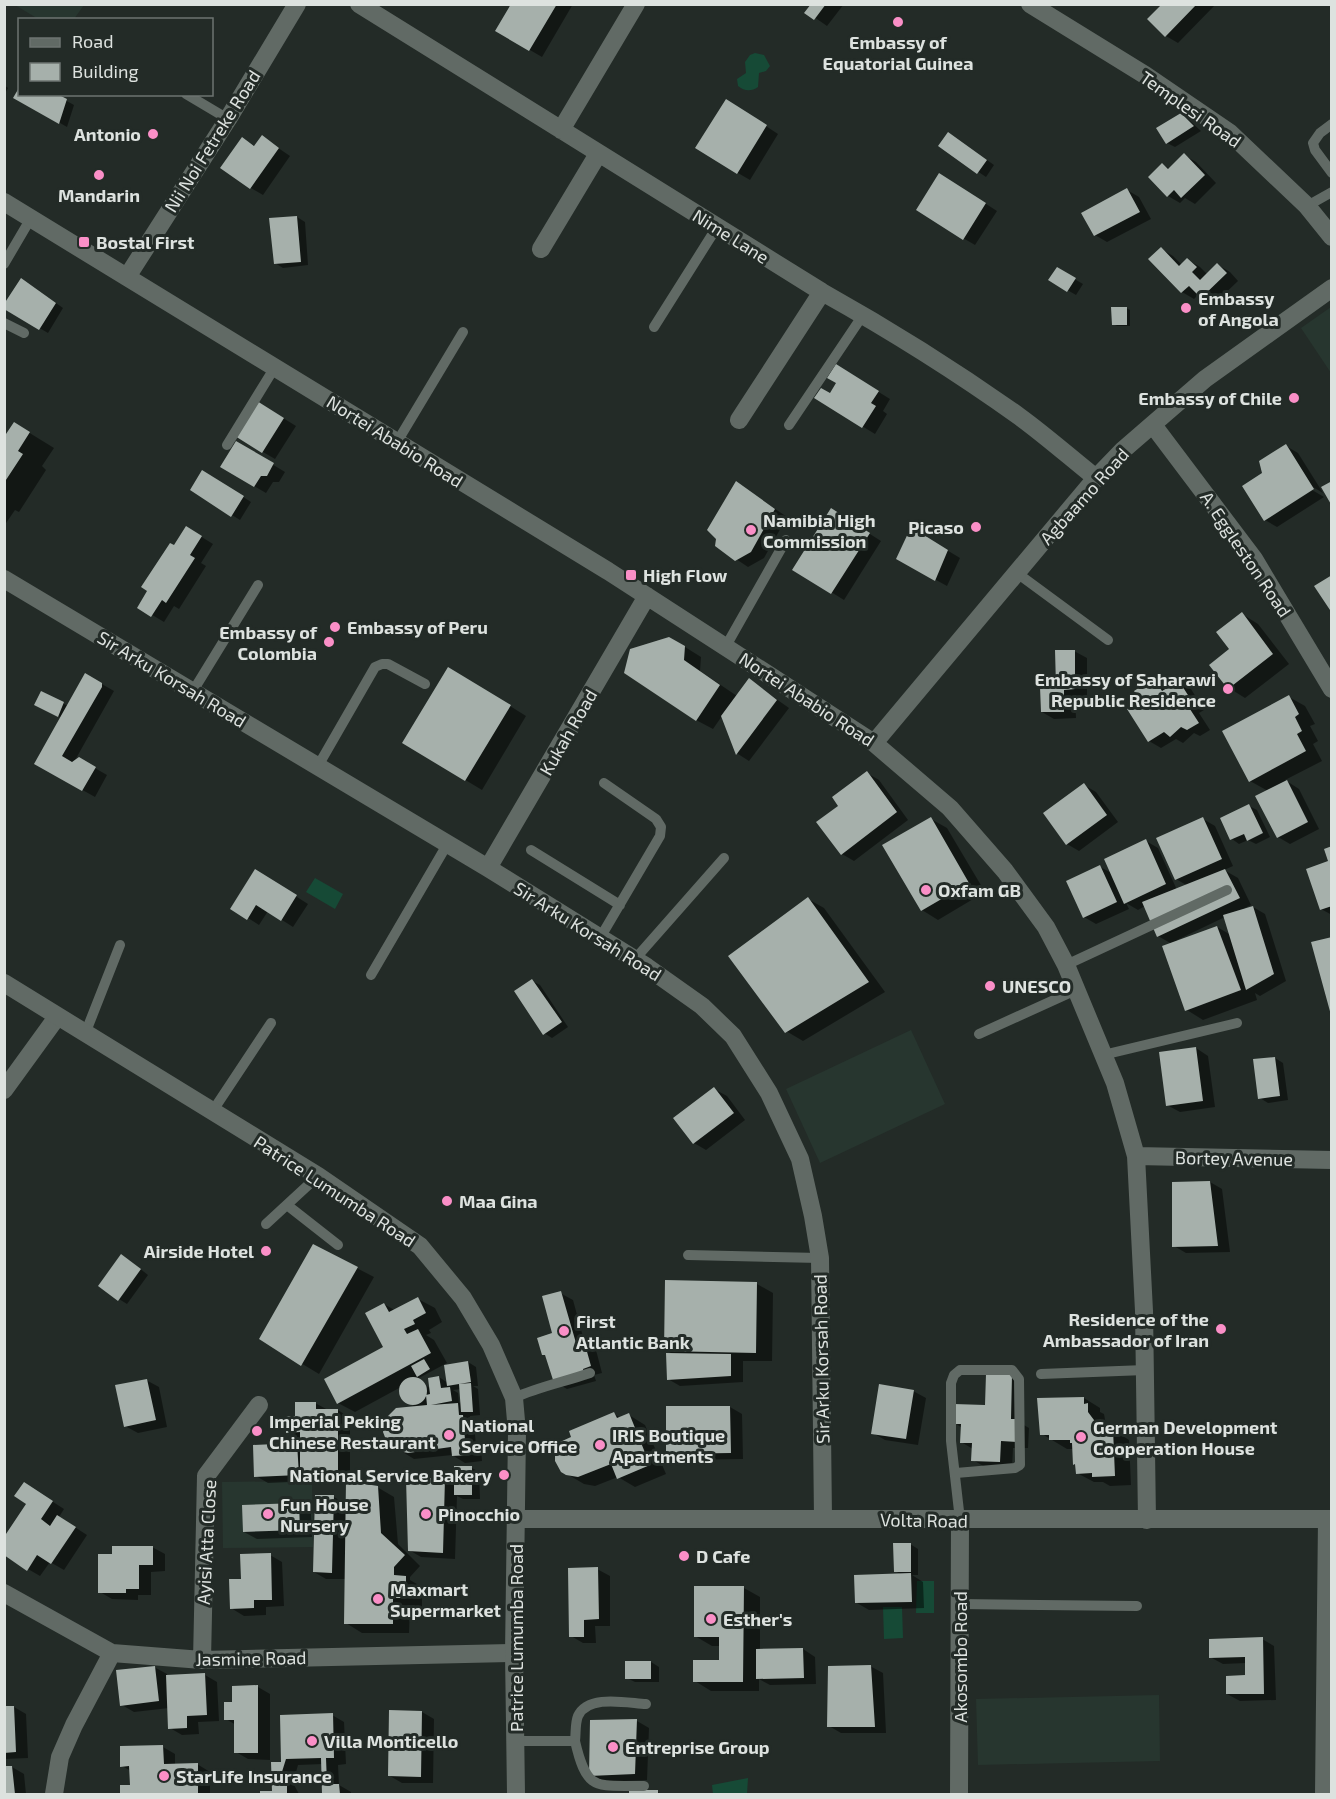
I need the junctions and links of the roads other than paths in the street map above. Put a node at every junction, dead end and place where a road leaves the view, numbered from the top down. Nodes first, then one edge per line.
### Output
1 (297, 4) edge
2 (359, 4) edge
3 (636, 4) edge
4 (1030, 4) edge
5 (189, 96) edge
6 (228, 119) junction
7 (1332, 124) edge
8 (561, 130) junction
9 (598, 154) junction
10 (1332, 173) edge
11 (1332, 192) edge
12 (4, 202) edge
13 (1307, 206) junction
14 (31, 218) junction
15 (717, 227) junction
16 (1332, 237) edge
17 (541, 249) dead end
18 (4, 264) edge
19 (127, 278) junction
20 (1332, 288) edge
21 (822, 292) junction
22 (863, 315) junction
23 (4, 323) edge
24 (654, 327) dead end
25 (463, 332) dead end
26 (24, 333) dead end
27 (275, 367) junction
28 (739, 420) dead end
29 (789, 425) dead end
30 (1153, 425) junction
31 (397, 442) junction
32 (228, 445) dead end
33 (1096, 478) junction
34 (786, 540) dead end
35 (1017, 573) junction
36 (4, 579) edge
37 (258, 585) dead end
38 (647, 596) junction
39 (1108, 640) dead end
40 (726, 646) junction
41 (1329, 680) edge
42 (425, 684) dead end
43 (193, 691) junction
44 (874, 743) junction
45 (318, 766) junction
46 (604, 783) dead end
47 (448, 843) junction
48 (531, 850) dead end
49 (724, 858) dead end
50 (488, 867) junction
51 (1227, 890) dead end
52 (620, 904) junction
53 (600, 938) junction
54 (120, 945) dead end
55 (635, 959) junction
56 (1066, 965) junction
57 (371, 975) dead end
58 (4, 983) edge
59 (1076, 990) junction
60 (57, 1017) junction
61 (271, 1023) dead end
62 (1237, 1023) dead end
63 (85, 1034) junction
64 (979, 1034) dead end
65 (1103, 1055) junction
66 (4, 1090) edge
67 (212, 1112) junction
68 (1136, 1156) junction
69 (1332, 1160) edge
70 (318, 1176) junction
71 (287, 1205) junction
72 (266, 1224) dead end
73 (338, 1245) dead end
74 (688, 1256) dead end
75 (820, 1257) junction
76 (1145, 1370) junction
77 (590, 1373) dead end
78 (1041, 1374) dead end
79 (514, 1398) junction
80 (259, 1405) dead end
81 (956, 1473) junction
82 (823, 1518) junction
83 (517, 1519) junction
84 (1329, 1519) edge
85 (960, 1520) junction
86 (1147, 1520) junction
87 (4, 1593) edge
88 (960, 1604) junction
89 (1137, 1606) dead end
90 (112, 1653) junction
91 (514, 1653) junction
92 (202, 1660) junction
93 (1328, 1678) edge
94 (646, 1704) dead end
95 (515, 1741) junction
96 (575, 1741) junction
97 (644, 1786) dead end
98 (54, 1794) edge
99 (516, 1794) edge
100 (959, 1794) edge
101 (1324, 1794) edge

1 - 6 street, Nii Noi Fetreke Road
2 - 8 street, Nime Lane
3 - 8 street
4 - 13 street, Templesi Road
5 - 6 lane
6 - 19 street, Nii Noi Fetreke Road
7 - 10 lane
8 - 9 street, Nime Lane
9 - 15 street, Nime Lane
9 - 17 street
11 - 13 lane
12 - 14 street, Nortei Ababio Road
13 - 16 street, Templesi Road
14 - 18 lane
14 - 19 street, Nortei Ababio Road
15 - 21 street, Nime Lane
15 - 24 lane
19 - 27 street, Nortei Ababio Road
20 - 30 street, Agbaamo Road
21 - 22 street, Nime Lane
21 - 28 street
22 - 29 lane
22 - 33 street, Nime Lane
23 - 26 lane
25 - 31 lane
27 - 31 street, Nortei Ababio Road
27 - 32 lane
30 - 33 street, Agbaamo Road
30 - 41 street, A. Eggleston Road
31 - 38 street, Nortei Ababio Road
33 - 35 street, Agbaamo Road
34 - 40 lane
35 - 39 lane
35 - 44 street, Agbaamo Road
36 - 43 street, Sir Arku Korsah Road
37 - 43 lane
38 - 40 street, Nortei Ababio Road
38 - 50 street, Kukah Road
40 - 44 street, Nortei Ababio Road
42 - 45 lane
43 - 45 street, Sir Arku Korsah Road
44 - 56 street, Nortei Ababio Road
45 - 47 street, Sir Arku Korsah Road
46 - 52 lane
47 - 50 street, Sir Arku Korsah Road
47 - 57 lane
48 - 52 lane
49 - 55 lane
50 - 53 street, Sir Arku Korsah Road
51 - 56 lane
52 - 53 lane
53 - 55 street, Sir Arku Korsah Road
54 - 63 lane
55 - 75 street, Sir Arku Korsah Road
56 - 59 street, Nortei Ababio Road
58 - 60 street, Patrice Lumumba Road
59 - 64 lane
59 - 65 street, Nortei Ababio Road
60 - 63 street, Patrice Lumumba Road
60 - 66 street
61 - 67 lane
62 - 65 lane
63 - 67 street, Patrice Lumumba Road
65 - 68 street, Nortei Ababio Road
67 - 70 street, Patrice Lumumba Road
68 - 69 street, Bortey Avenue
68 - 76 street, Nortei Ababio Road
70 - 71 lane
70 - 79 street, Patrice Lumumba Road
71 - 72 lane
71 - 73 lane
74 - 75 lane
75 - 82 street, Sir Arku Korsah Road
76 - 78 lane
76 - 86 street, Nortei Ababio Road
77 - 79 lane
79 - 83 street, Patrice Lumumba Road
80 - 92 street, Ayisi Atta Close
81 - 81 lane
81 - 85 lane
82 - 83 street, Volta Road
82 - 85 street, Volta Road
83 - 91 street, Patrice Lumumba Road
84 - 86 street, Volta Road
84 - 93 street
85 - 86 street, Volta Road
85 - 88 street, Akosombo Road
87 - 90 street, Jasmine Road
88 - 89 lane
88 - 100 street, Akosombo Road
90 - 92 street, Jasmine Road
90 - 98 street
91 - 92 street, Jasmine Road
91 - 95 street, Patrice Lumumba Road
93 - 101 street
94 - 96 lane
95 - 96 lane
95 - 99 street, Patrice Lumumba Road
96 - 97 lane

